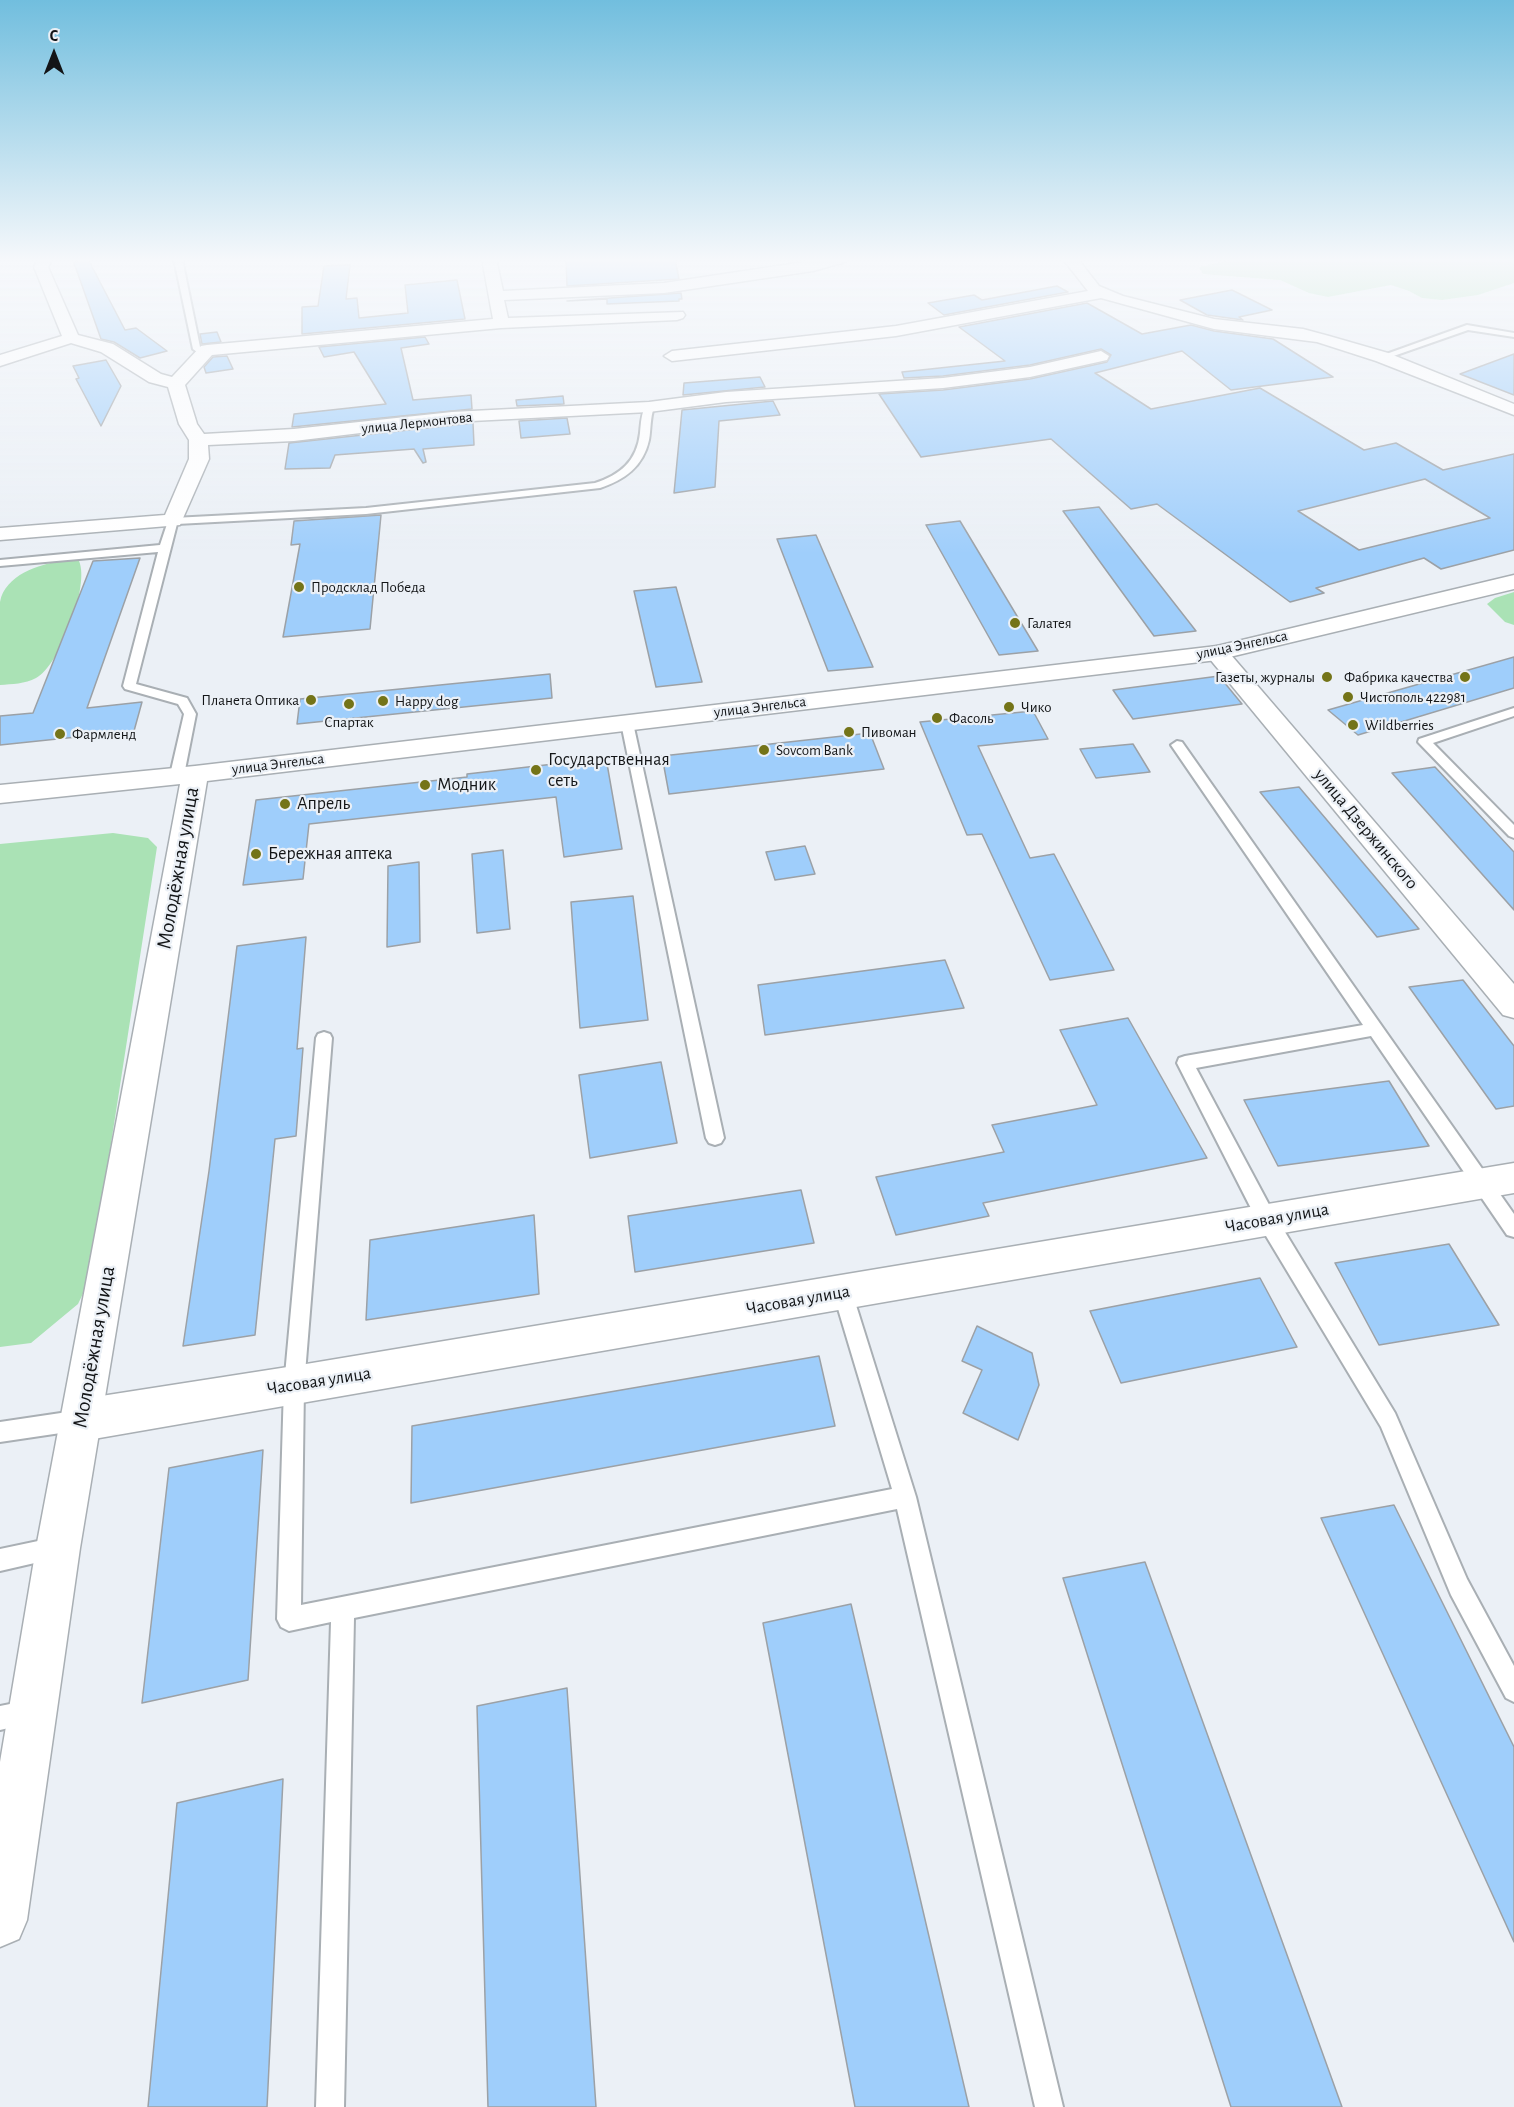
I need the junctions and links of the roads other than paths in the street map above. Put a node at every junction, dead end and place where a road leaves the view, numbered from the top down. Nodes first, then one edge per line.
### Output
1 (122, 357) edge
2 (200, 357) edge
3 (1094, 357) edge
4 (1382, 357) edge
5 (176, 384) junction
6 (649, 407) junction
7 (1514, 410) edge
8 (198, 440) junction
9 (173, 520) junction
10 (0, 534) edge
11 (164, 548) junction
12 (0, 563) edge
13 (1514, 582) edge
14 (1217, 653) junction
15 (1514, 712) edge
16 (627, 723) junction
17 (1177, 745) dead end
18 (186, 775) junction
19 (0, 794) edge
20 (1514, 832) edge
21 (1514, 1006) edge
22 (1375, 1029) junction
23 (324, 1038) dead end
24 (715, 1138) dead end
25 (1498, 1180) edge
26 (1267, 1220) junction
27 (1514, 1229) edge
28 (843, 1292) junction
29 (294, 1386) junction
30 (82, 1420) junction
31 (0, 1432) edge
32 (905, 1497) junction
33 (58, 1548) junction
34 (0, 1560) edge
35 (343, 1609) junction
36 (1514, 1690) edge
37 (15, 1715) edge
38 (0, 1920) edge
39 (330, 2107) edge
40 (1049, 2107) edge

1 - 5 street
2 - 5 street
3 - 6 street, улица Лермонтова
4 - 7 street
5 - 8 street
6 - 8 street, улица Лермонтова
6 - 9 lane
8 - 9 street
9 - 10 street
9 - 11 lane
11 - 12 lane
11 - 18 lane
13 - 14 street, улица Энгельса
14 - 16 street, улица Энгельса
14 - 21 street, улица Дзержинского
15 - 20 lane
16 - 18 street, улица Энгельса
16 - 24 lane
17 - 22 lane
18 - 19 street, улица Энгельса
18 - 30 street, Молодёжная улица
22 - 25 lane
22 - 26 lane
23 - 29 lane
25 - 26 street, Часовая улица
25 - 27 lane
26 - 28 street, Часовая улица
26 - 36 lane
28 - 29 street, Часовая улица
28 - 32 lane
29 - 30 street, Часовая улица
29 - 35 lane
30 - 31 lane
30 - 33 street, Молодёжная улица
32 - 35 lane
32 - 40 lane
33 - 34 lane
33 - 37 street, Молодёжная улица
35 - 39 lane
37 - 38 street, Молодёжная улица

